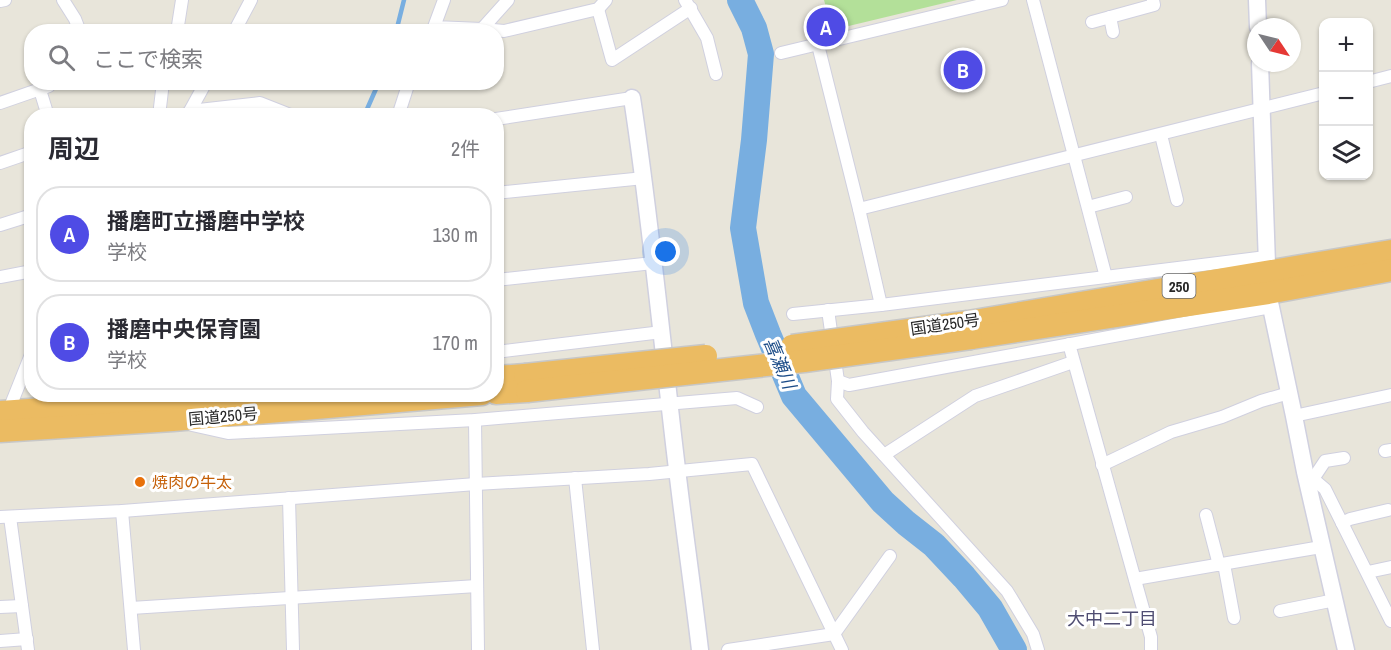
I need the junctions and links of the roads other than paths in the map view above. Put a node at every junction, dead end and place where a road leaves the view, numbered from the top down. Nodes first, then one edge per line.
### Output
1 (4, 0) edge
2 (63, 0) edge
3 (182, 0) edge
4 (251, 0) edge
5 (444, 0) edge
6 (508, 0) edge
7 (1002, 0) edge
8 (1033, 0) edge
9 (1153, 0) edge
10 (1257, 0) edge
11 (0, 1) edge
12 (602, 4) edge
13 (688, 4) edge
14 (1110, 17) junction
15 (1258, 18) edge
16 (1092, 22) dead end
17 (77, 24) edge
18 (178, 24) edge
19 (238, 24) edge
20 (435, 24) edge
21 (486, 24) edge
22 (504, 31) edge
23 (1113, 32) dead end
24 (818, 45) junction
25 (781, 53) dead end
26 (1260, 72) edge
27 (716, 74) dead end
28 (1391, 76) edge
29 (1373, 81) edge
30 (38, 90) edge
31 (44, 90) edge
32 (162, 90) edge
33 (201, 90) edge
34 (406, 90) edge
35 (1319, 94) edge
36 (632, 98) joint
37 (0, 103) edge
38 (47, 108) edge
39 (160, 108) edge
40 (191, 108) edge
41 (224, 108) edge
42 (273, 108) edge
43 (401, 108) edge
44 (1262, 109) junction
45 (504, 118) edge
46 (1161, 135) junction
47 (24, 155) edge
48 (1074, 156) junction
49 (0, 164) edge
50 (644, 178) junction
51 (504, 192) edge
52 (1126, 197) dead end
53 (1178, 200) dead end
54 (1088, 207) junction
55 (859, 209) junction
56 (24, 218) edge
57 (0, 225) edge
58 (1391, 250) edge
59 (652, 263) junction
60 (1391, 270) edge
61 (24, 273) edge
62 (1106, 277) junction
63 (0, 278) edge
64 (504, 279) edge
65 (1268, 282) junction
66 (881, 305) junction
67 (828, 310) junction
68 (793, 314) dead end
69 (662, 333) junction
70 (1069, 344) junction
71 (504, 351) edge
72 (1073, 362) junction
73 (24, 370) edge
74 (504, 379) edge
75 (838, 381) junction
76 (526, 383) junction
77 (504, 390) edge
78 (1289, 393) junction
79 (1390, 399) edge
80 (153, 402) edge
81 (387, 402) edge
82 (669, 404) junction
83 (757, 407) dead end
84 (1294, 416) junction
85 (2, 419) edge
86 (173, 420) junction
87 (475, 420) junction
88 (884, 455) junction
89 (1344, 458) dead end
90 (1102, 465) junction
91 (677, 471) junction
92 (1309, 476) junction
93 (575, 478) junction
94 (476, 484) junction
95 (289, 498) junction
96 (1388, 510) dead end
97 (122, 511) junction
98 (1206, 515) dead end
99 (5, 517) edge
100 (1342, 523) junction
101 (1321, 547) junction
102 (890, 556) dead end
103 (1222, 564) junction
104 (1391, 567) edge
105 (1368, 572) junction
106 (1135, 579) junction
107 (477, 586) junction
108 (292, 598) junction
109 (1335, 600) junction
110 (22, 606) junction
111 (0, 607) edge
112 (131, 608) junction
113 (1280, 611) dead end
114 (1234, 618) dead end
115 (1391, 621) edge
116 (834, 634) junction
117 (0, 641) edge
118 (28, 645) edge
119 (134, 650) edge
120 (293, 650) edge
121 (478, 650) edge
122 (593, 650) edge
123 (700, 650) edge
124 (728, 650) edge
125 (842, 650) edge
126 (1038, 650) edge
127 (1151, 650) edge
128 (1346, 650) edge

1 - 11 street
2 - 17 street
3 - 18 street
4 - 19 street
5 - 20 street
6 - 21 street
7 - 24 street
8 - 48 street
9 - 14 street
10 - 15 street
12 - 13 street
12 - 22 street
13 - 27 street
14 - 16 street
14 - 23 street
24 - 25 street
24 - 55 street
26 - 44 street
28 - 29 street
30 - 37 street
31 - 38 street
32 - 39 street
33 - 40 street
34 - 43 street
35 - 44 street
36 - 45 street
36 - 50 street
41 - 42 street
44 - 46 street
44 - 65 street
46 - 48 street
46 - 53 street
47 - 49 street
48 - 54 street
48 - 55 street
50 - 51 street
50 - 59 street
52 - 54 street
54 - 62 street
55 - 66 street
56 - 57 street
58 - 65 highway, 国道250号 / 250
59 - 64 street
59 - 69 street
60 - 65 highway, 国道250号 / 250
61 - 63 street
62 - 65 street
62 - 66 street
65 - 70 street
65 - 76 highway, 国道250号 / 250, bridge
65 - 78 street
66 - 67 street
67 - 68 street
67 - 75 street
69 - 71 street
69 - 82 street
70 - 72 street
70 - 75 street
72 - 88 street
72 - 90 street
73 - 85 street
74 - 76 highway, 国道250号 / 250
75 - 88 street
76 - 77 highway, 国道250号 / 250
78 - 84 street
78 - 90 street
79 - 84 street
80 - 85 highway, 国道250号
81 - 86 highway, 国道250号
82 - 83 street
82 - 87 street
82 - 91 street
84 - 92 street
85 - 86 highway, 国道250号
86 - 87 street
87 - 94 street
88 - 126 street
89 - 92 street
90 - 106 street
91 - 93 street
91 - 116 street
91 - 123 street
92 - 100 street
92 - 101 street
93 - 94 street
93 - 122 street
94 - 95 street
94 - 107 street
95 - 97 street
95 - 108 street
96 - 100 street
97 - 99 street
97 - 112 street
98 - 103 street
99 - 110 street
100 - 105 street
101 - 103 street
101 - 109 street
102 - 116 street
103 - 106 street
103 - 114 street
104 - 105 street
105 - 115 street
106 - 127 street
107 - 108 street
107 - 121 street
108 - 112 street
108 - 120 street
109 - 113 street
109 - 128 street
110 - 111 street
110 - 118 street
112 - 119 street
116 - 124 street
116 - 125 street
117 - 118 street

